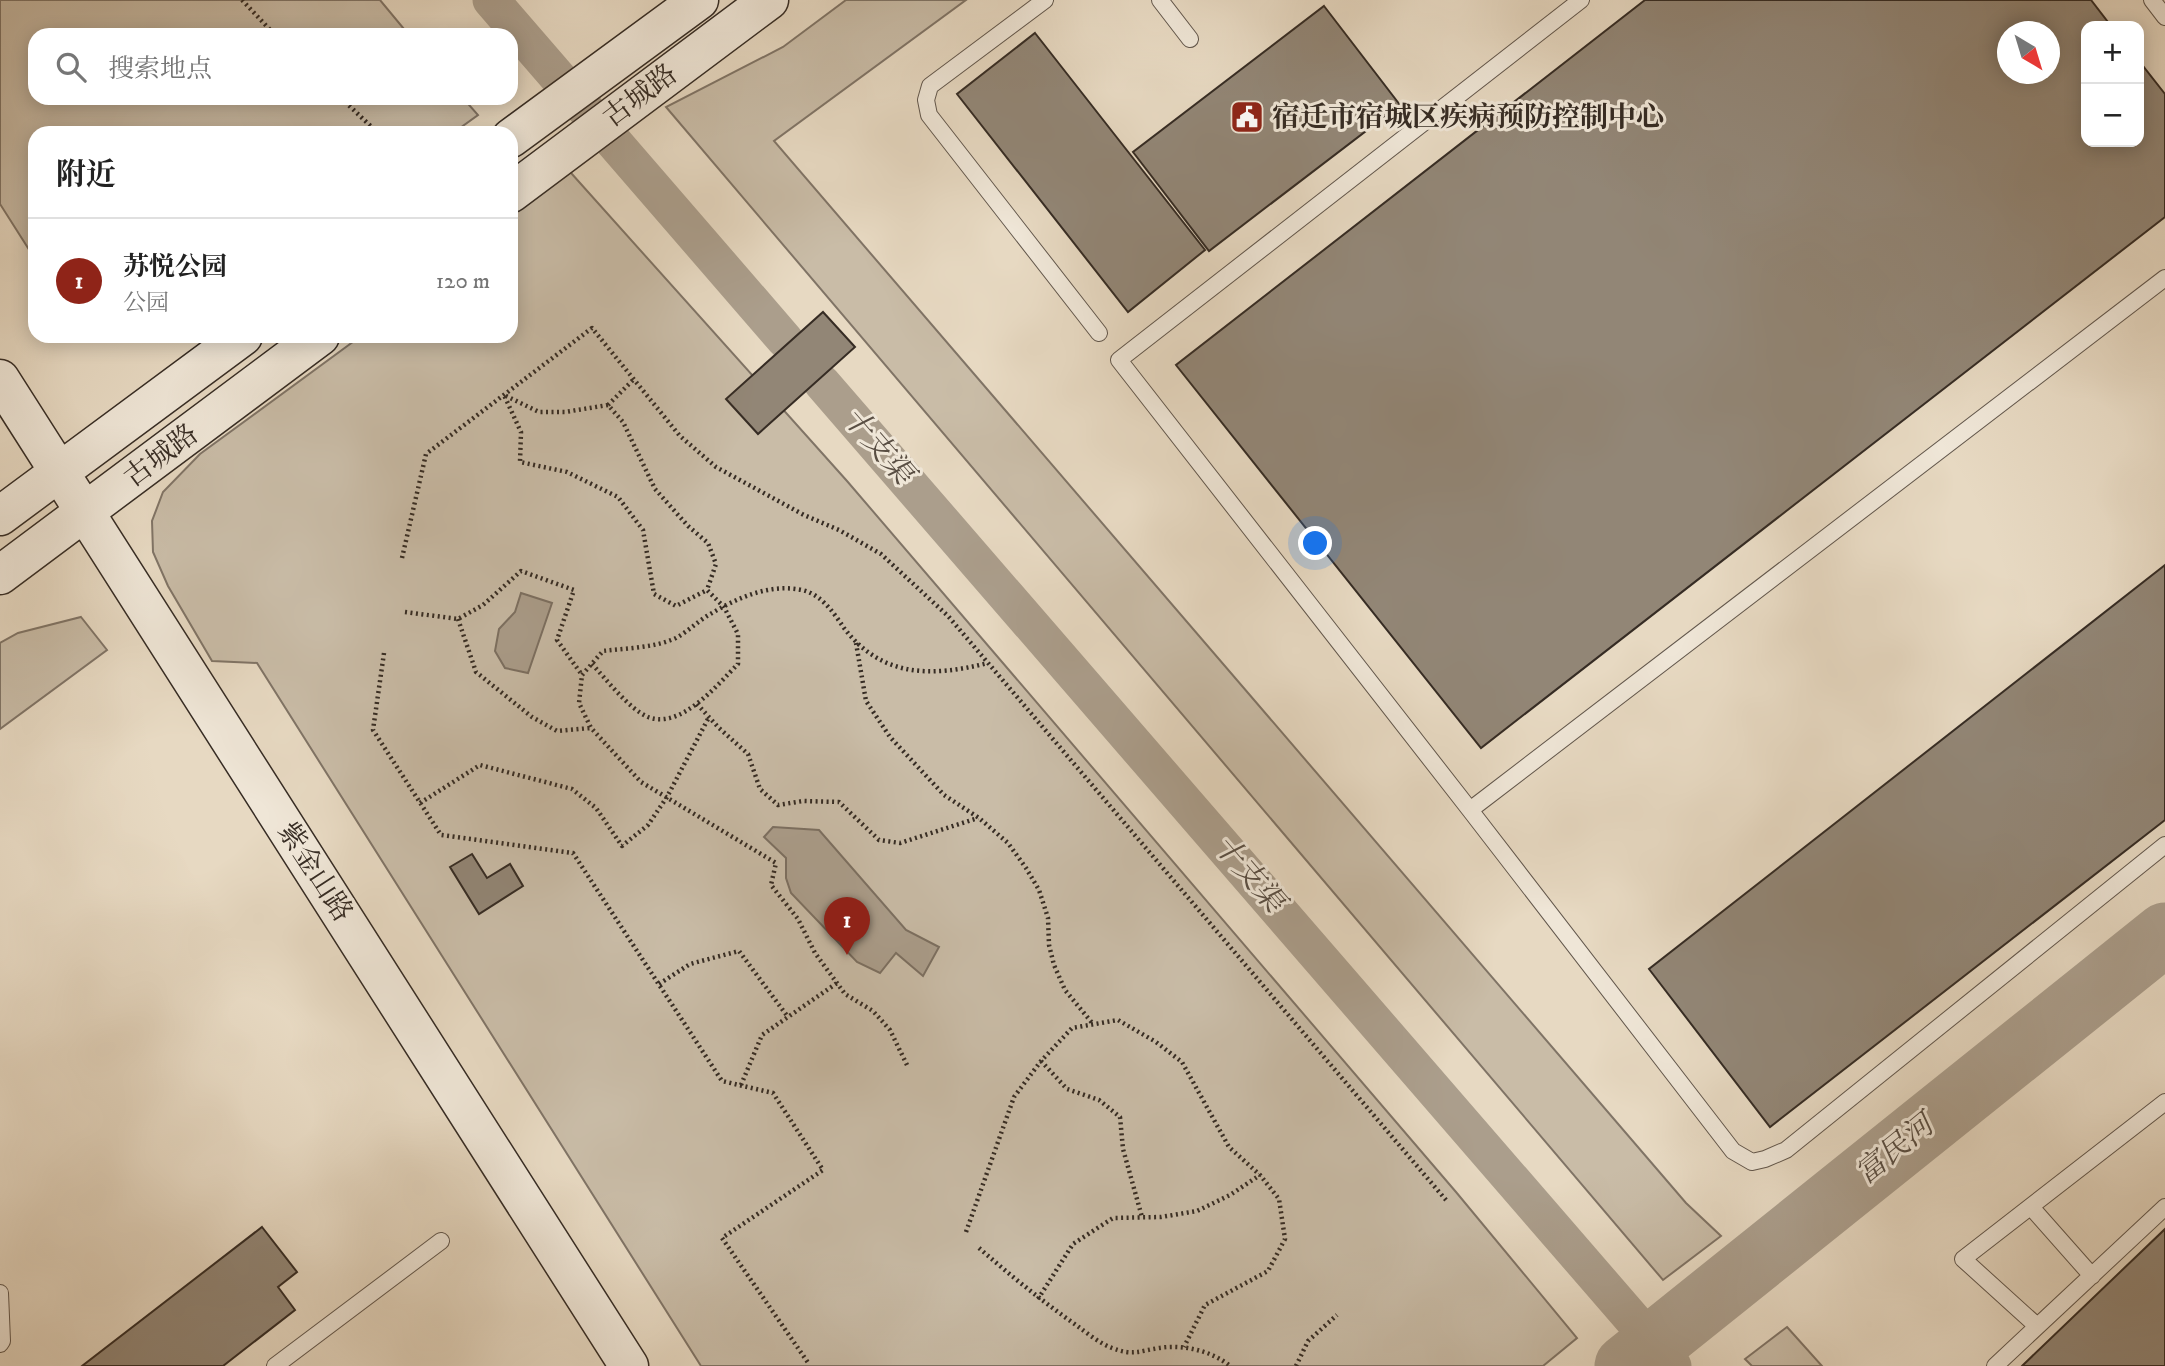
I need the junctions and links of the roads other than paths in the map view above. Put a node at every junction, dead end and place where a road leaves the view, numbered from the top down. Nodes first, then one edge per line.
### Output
1 (699, 0) edge
2 (769, 0) edge
3 (1045, 0) edge
4 (1160, 0) edge
5 (1581, 0) edge
6 (2152, 0) edge
7 (2165, 17) edge
8 (1190, 39) dead end
9 (518, 133) edge
10 (518, 188) edge
11 (2165, 278) edge
12 (1099, 333) dead end
13 (234, 343) edge
14 (311, 343) edge
15 (0, 379) edge
16 (60, 472) junction
17 (86, 512) junction
18 (0, 516) edge
19 (0, 575) edge
20 (1471, 810) junction
21 (2165, 845) edge
22 (2164, 1105) edge
23 (2031, 1207) junction
24 (2165, 1207) edge
25 (441, 1241) dead end
26 (2092, 1276) junction
27 (0, 1293) edge
28 (2037, 1326) junction
29 (0, 1344) edge
30 (275, 1366) edge
31 (629, 1366) edge
32 (1995, 1366) edge

1 - 9 main road, 古城路
2 - 10 main road, 古城路
3 - 12 lane
4 - 8 lane
5 - 20 lane
6 - 7 lane
11 - 20 lane
13 - 16 main road, 古城路
14 - 17 main road, 古城路
15 - 16 main road, 紫金山路
16 - 17 main road, 紫金山路
16 - 18 main road, 古城路
17 - 19 main road, 古城路
17 - 31 main road, 紫金山路
20 - 21 lane
22 - 23 lane
23 - 26 lane
23 - 28 lane
24 - 26 lane
25 - 30 lane
26 - 28 lane
27 - 29 lane
28 - 32 lane

